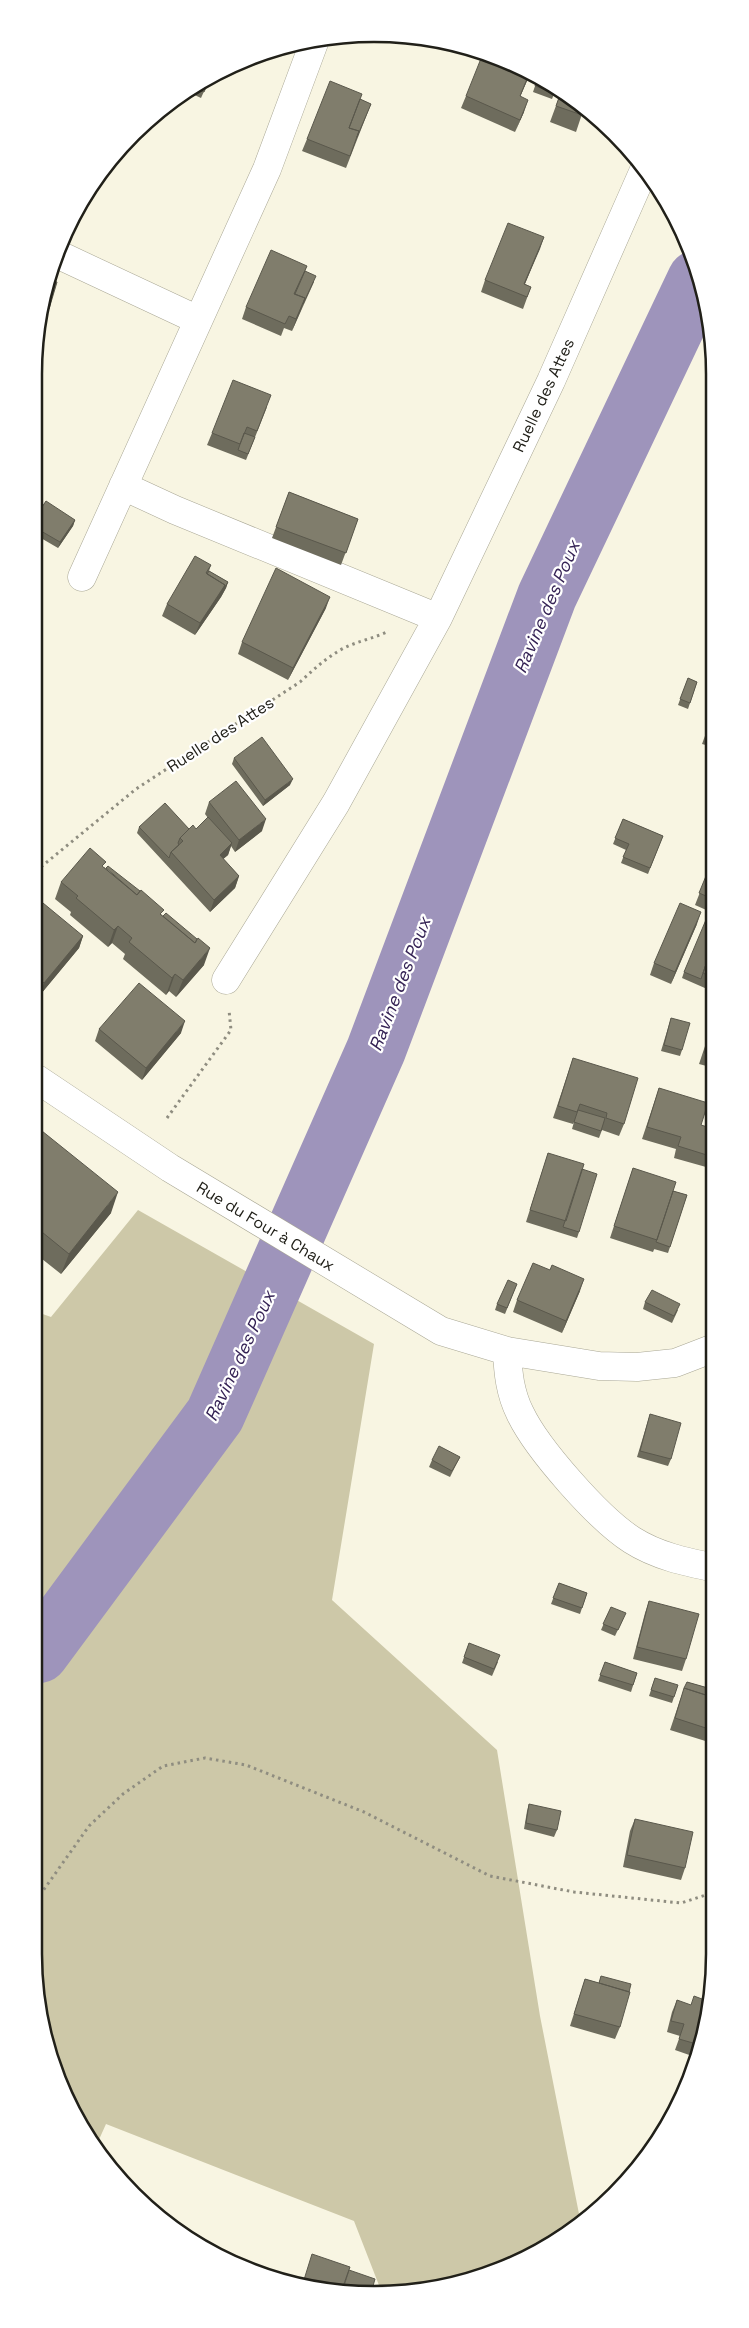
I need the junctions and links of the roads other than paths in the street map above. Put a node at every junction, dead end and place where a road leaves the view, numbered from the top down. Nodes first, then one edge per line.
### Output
1 (312, 49) edge
2 (641, 176) edge
3 (64, 257) edge
4 (198, 320) junction
5 (123, 486) junction
6 (82, 577) dead end
7 (438, 618) junction
8 (226, 980) road end
9 (42, 1083) edge
10 (506, 1351) junction
11 (706, 1351) edge
12 (706, 1566) edge

1 - 4 street
2 - 7 street, Ruelle des Attes
3 - 4 street
4 - 5 street
5 - 6 street
5 - 7 street
7 - 8 street, Ruelle des Attes
9 - 10 street, Rue du Four à Chaux
10 - 11 street, Rue du Four à Chaux
10 - 12 street

